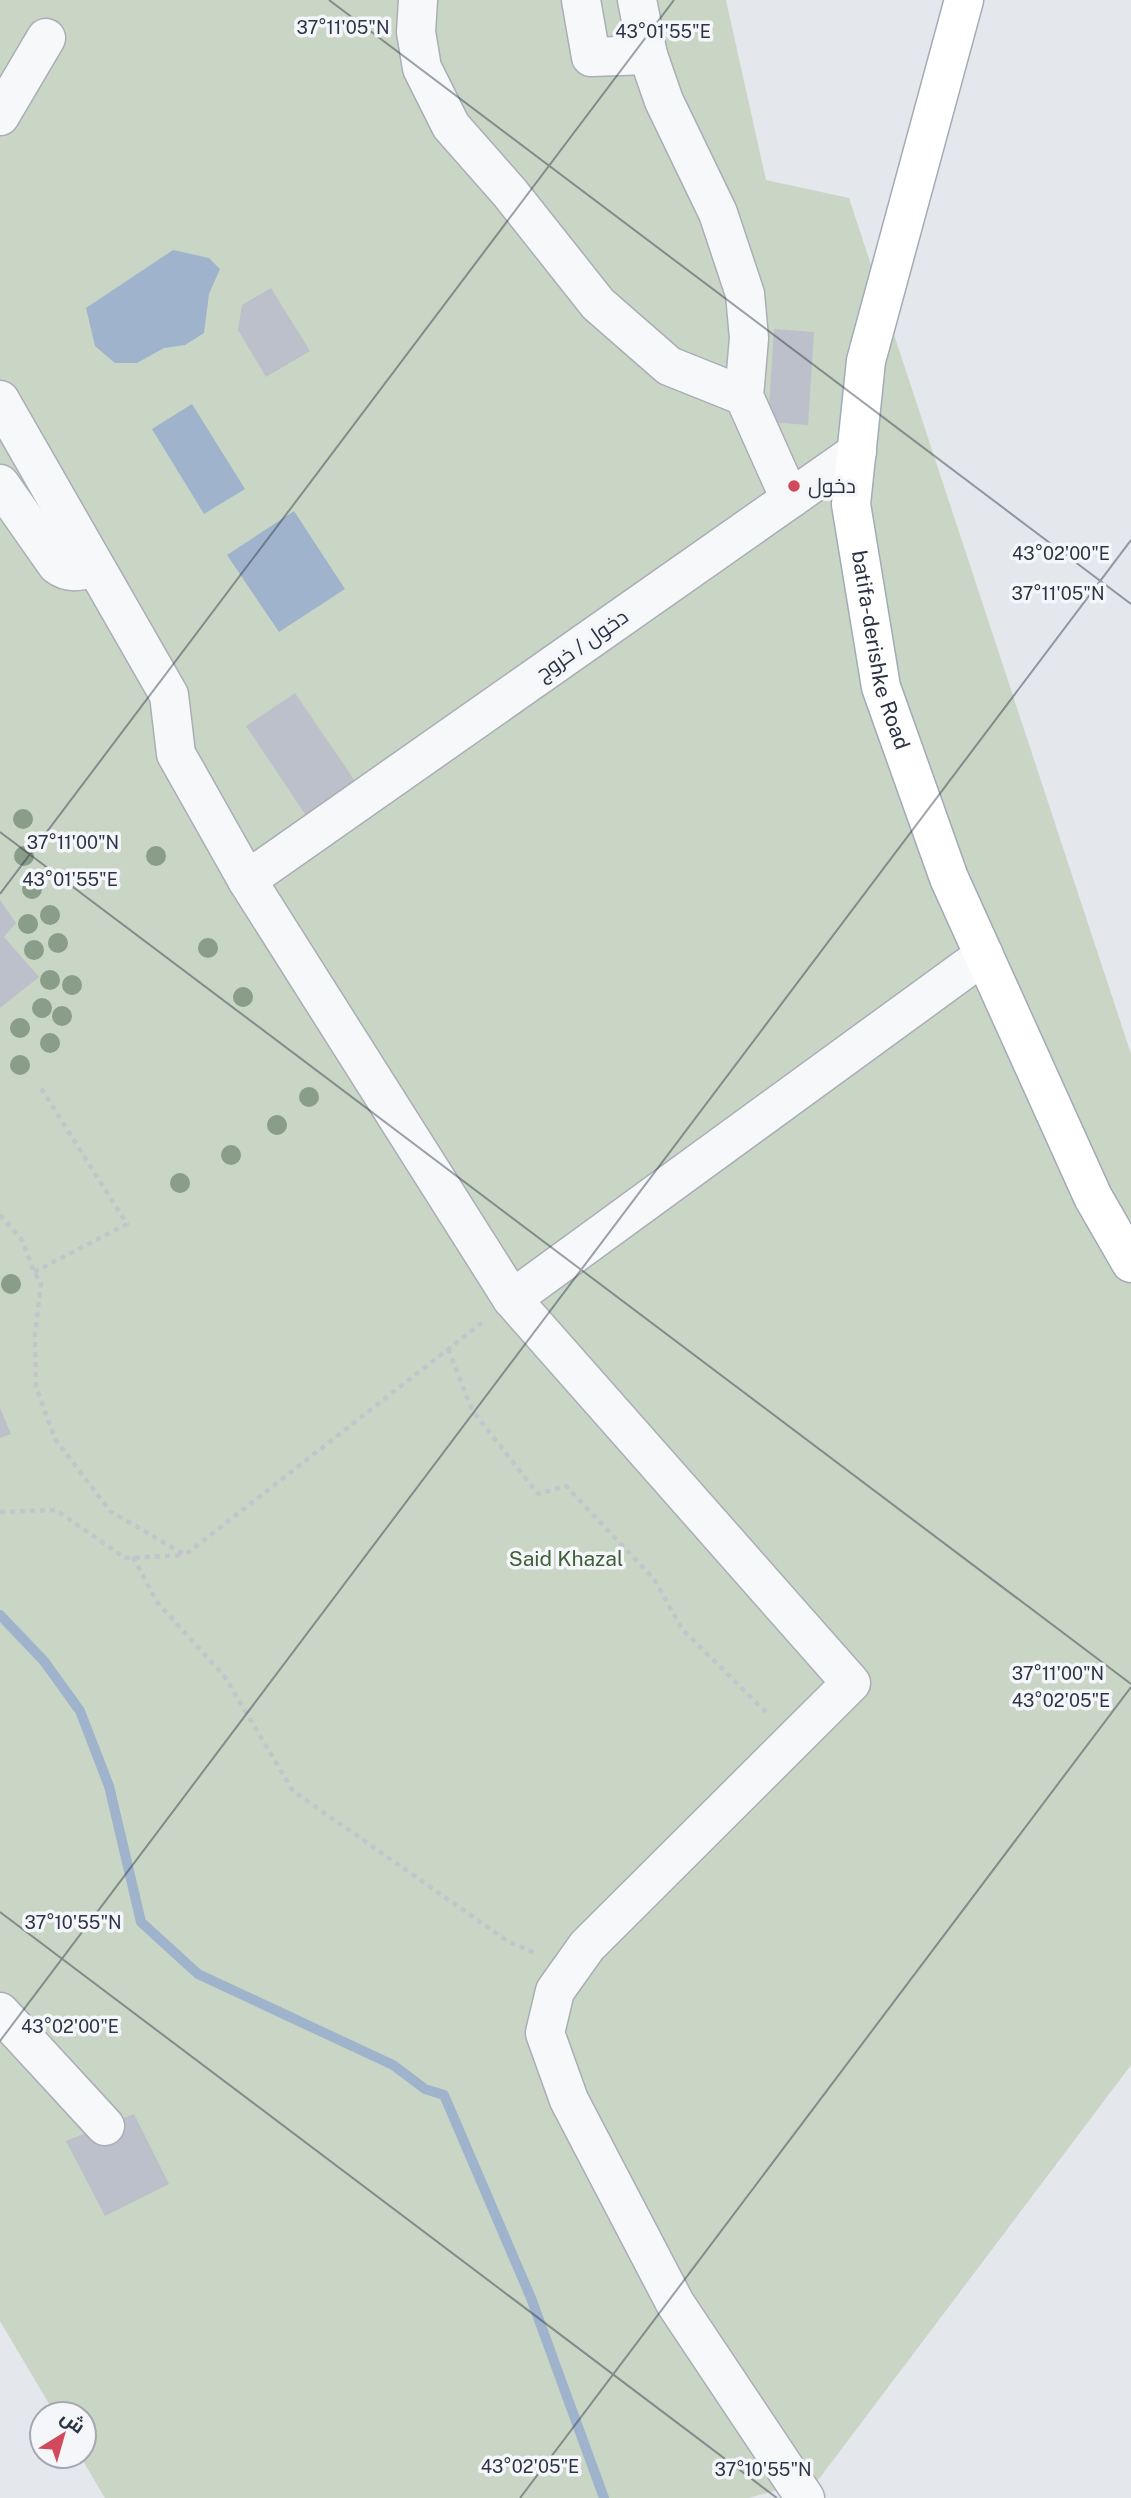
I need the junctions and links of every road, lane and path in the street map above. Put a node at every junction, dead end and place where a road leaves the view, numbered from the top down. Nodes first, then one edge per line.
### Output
1 (418, 0) edge
2 (581, 0) edge
3 (637, 0) edge
4 (964, 0) edge
5 (46, 38) dead end
6 (648, 55) junction
7 (0, 116) edge
8 (744, 396) junction
9 (0, 400) edge
10 (857, 452) junction
11 (0, 484) edge
12 (790, 499) junction
13 (95, 567) junction
14 (247, 880) junction
15 (984, 955) junction
16 (38, 1086) dead end
17 (0, 1215) edge
18 (1131, 1263) edge
19 (34, 1272) junction
20 (512, 1299) junction
21 (448, 1349) junction
22 (0, 1512) edge
23 (185, 1555) junction
24 (133, 1557) junction
25 (794, 1740) junction
26 (571, 1969) junction
27 (0, 2012) edge
28 (104, 2126) dead end
29 (805, 2498) edge

1 - 8 street
2 - 6 street
3 - 6 street
4 - 10 main road, batifa-derishke Road
5 - 7 street
6 - 8 street
8 - 12 street
9 - 13 street
10 - 12 street, دخول / خروج
10 - 15 main road, batifa-derishke Road
11 - 13 street
12 - 14 street, دخول / خروج
13 - 14 street
14 - 20 street
15 - 18 main road, batifa-derishke Road
15 - 20 street
16 - 19 path
17 - 19 path
19 - 23 path
20 - 21 path
20 - 25 street
21 - 23 path
21 - 25 path
22 - 24 path
23 - 24 path
24 - 26 path
25 - 26 street
26 - 29 street
27 - 28 street

